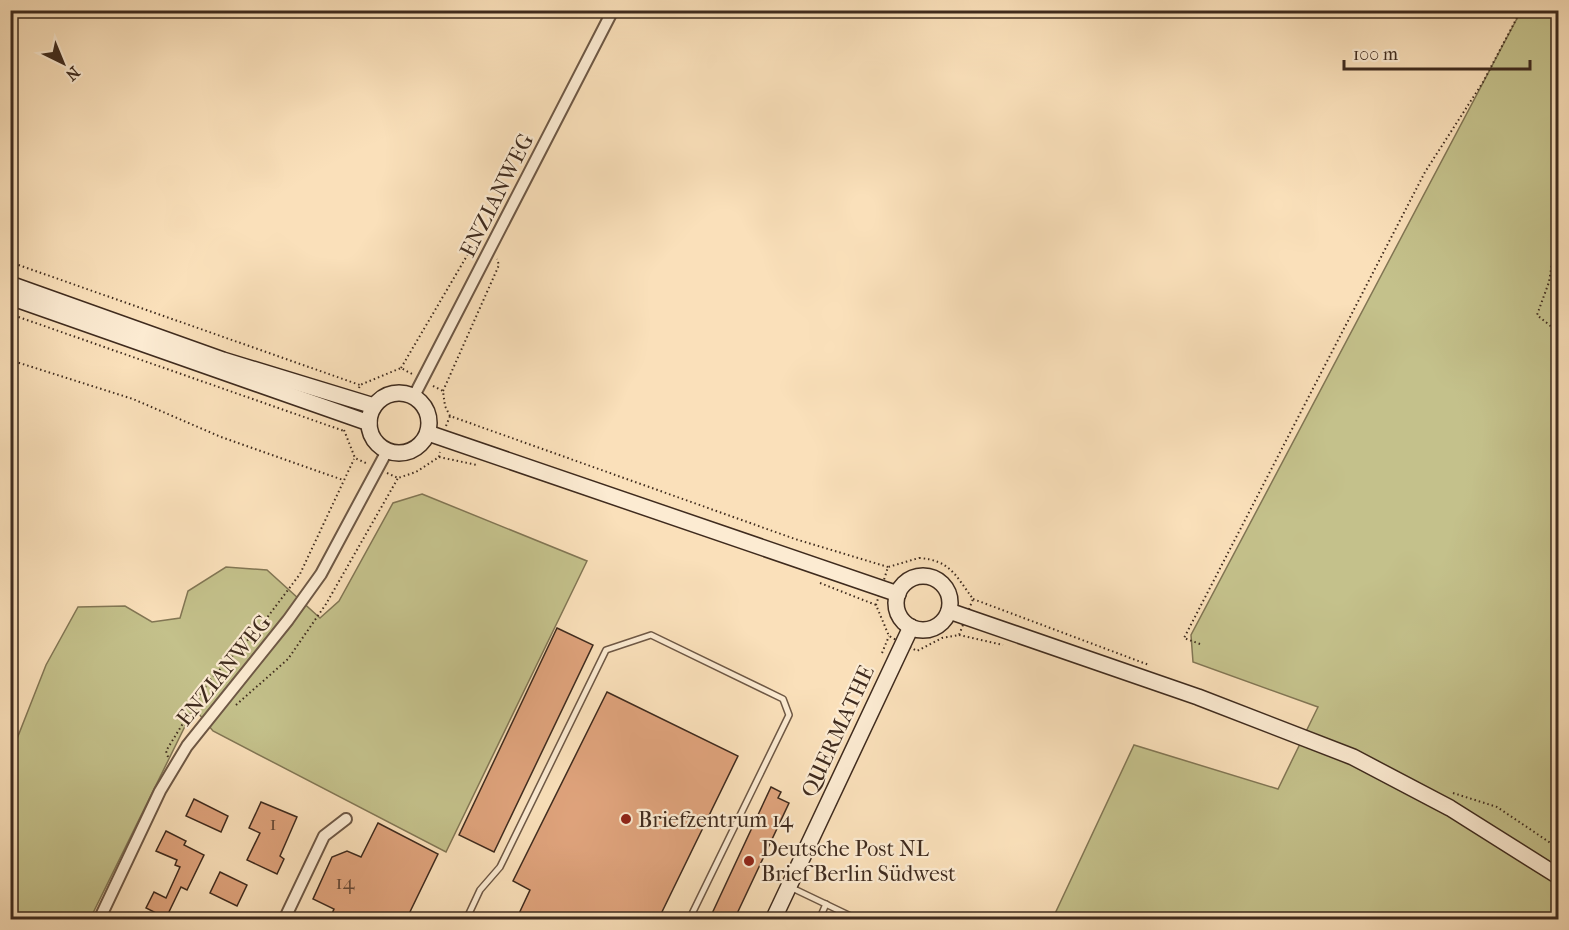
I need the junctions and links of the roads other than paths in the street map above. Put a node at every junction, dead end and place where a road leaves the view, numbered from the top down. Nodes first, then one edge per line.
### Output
1 (614, 10) edge
2 (10, 284) edge
3 (10, 297) edge
4 (415, 398) junction
5 (374, 406) junction
6 (353, 408) junction
7 (369, 423) junction
8 (428, 433) junction
9 (387, 451) junction
10 (898, 594) junction
11 (949, 611) junction
12 (911, 627) junction
13 (346, 819) dead end
14 (1558, 876) edge
15 (789, 886) junction
16 (826, 904) junction
17 (99, 920) edge
18 (284, 920) edge
19 (466, 920) edge
20 (689, 920) edge
21 (773, 920) edge
22 (819, 920) edge
23 (859, 920) edge

1 - 4 street, ENZIANWEG
2 - 6 main road
3 - 6 main road
4 - 5 main road
4 - 8 main road
5 - 6 main road
5 - 7 main road
6 - 7 main road
7 - 9 main road
8 - 9 main road
8 - 10 main road
9 - 17 street, ENZIANWEG
10 - 11 main road
10 - 12 main road
11 - 12 main road
11 - 14 main road
12 - 15 main road, QUERMATHE
13 - 18 street
15 - 16 lane
15 - 21 main road, QUERMATHE
16 - 22 lane
16 - 23 lane
19 - 20 lane

